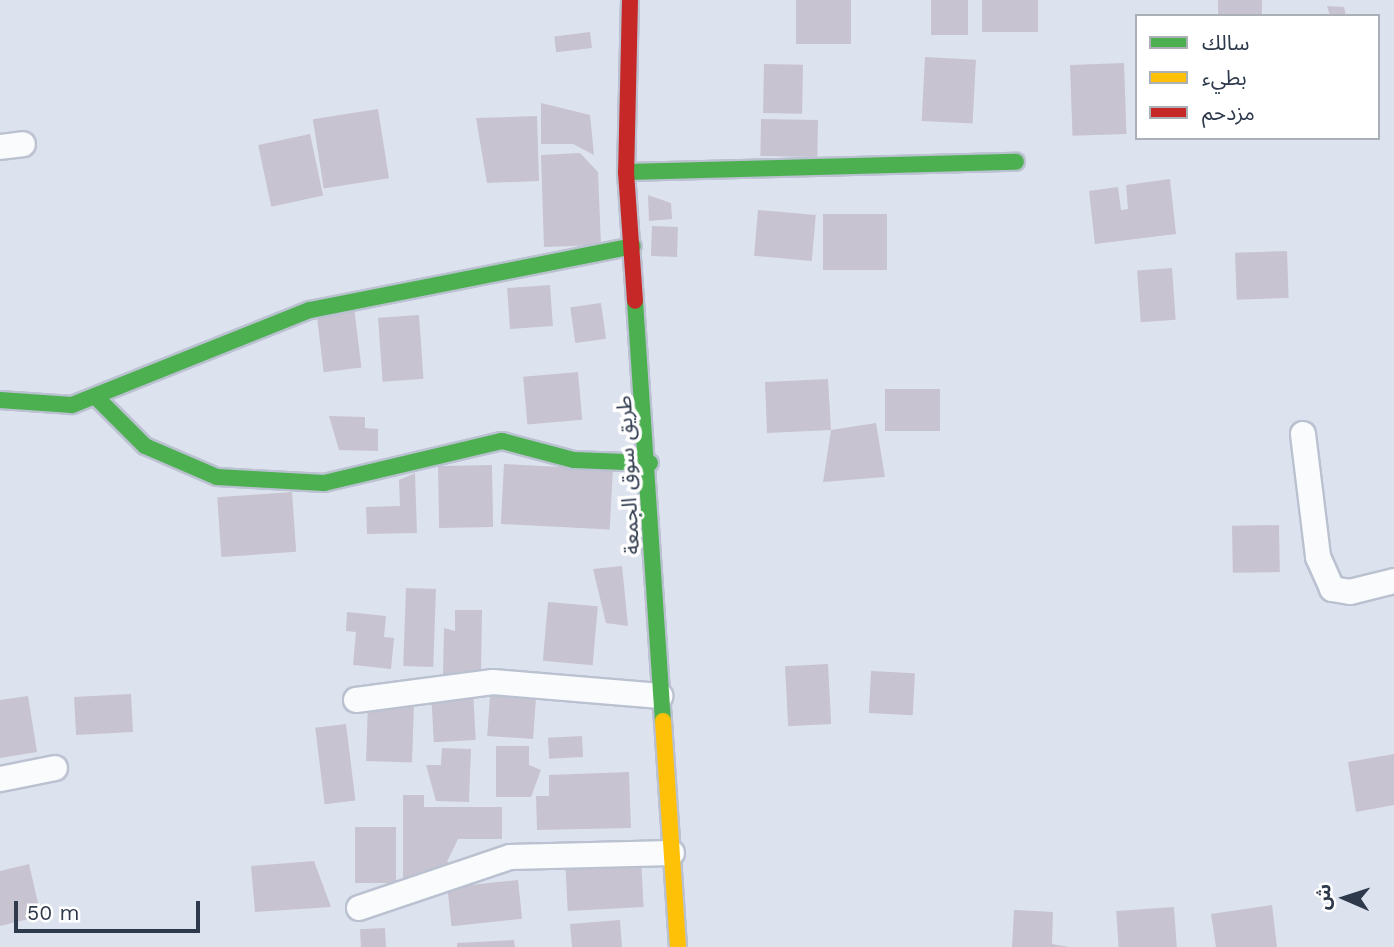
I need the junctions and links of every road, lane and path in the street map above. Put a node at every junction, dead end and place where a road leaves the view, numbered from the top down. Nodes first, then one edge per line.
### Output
1 (630, 0) edge
2 (1016, 162) dead end
3 (626, 172) junction
4 (632, 246) junction
5 (97, 398) junction
6 (0, 400) edge
7 (1303, 434) dead end
8 (650, 463) junction
9 (1394, 581) edge
10 (660, 696) junction
11 (356, 700) dead end
12 (55, 768) dead end
13 (0, 779) edge
14 (672, 853) junction
15 (359, 908) dead end
16 (678, 947) edge

1 - 3 street, طريق سوق الجمعة
2 - 3 street
3 - 4 street, طريق سوق الجمعة
4 - 5 street
4 - 8 street, طريق سوق الجمعة
5 - 6 street
5 - 8 street
7 - 9 street
8 - 10 street, طريق سوق الجمعة
10 - 11 street
10 - 14 street, طريق سوق الجمعة
12 - 13 street
14 - 15 street
14 - 16 street, طريق سوق الجمعة

